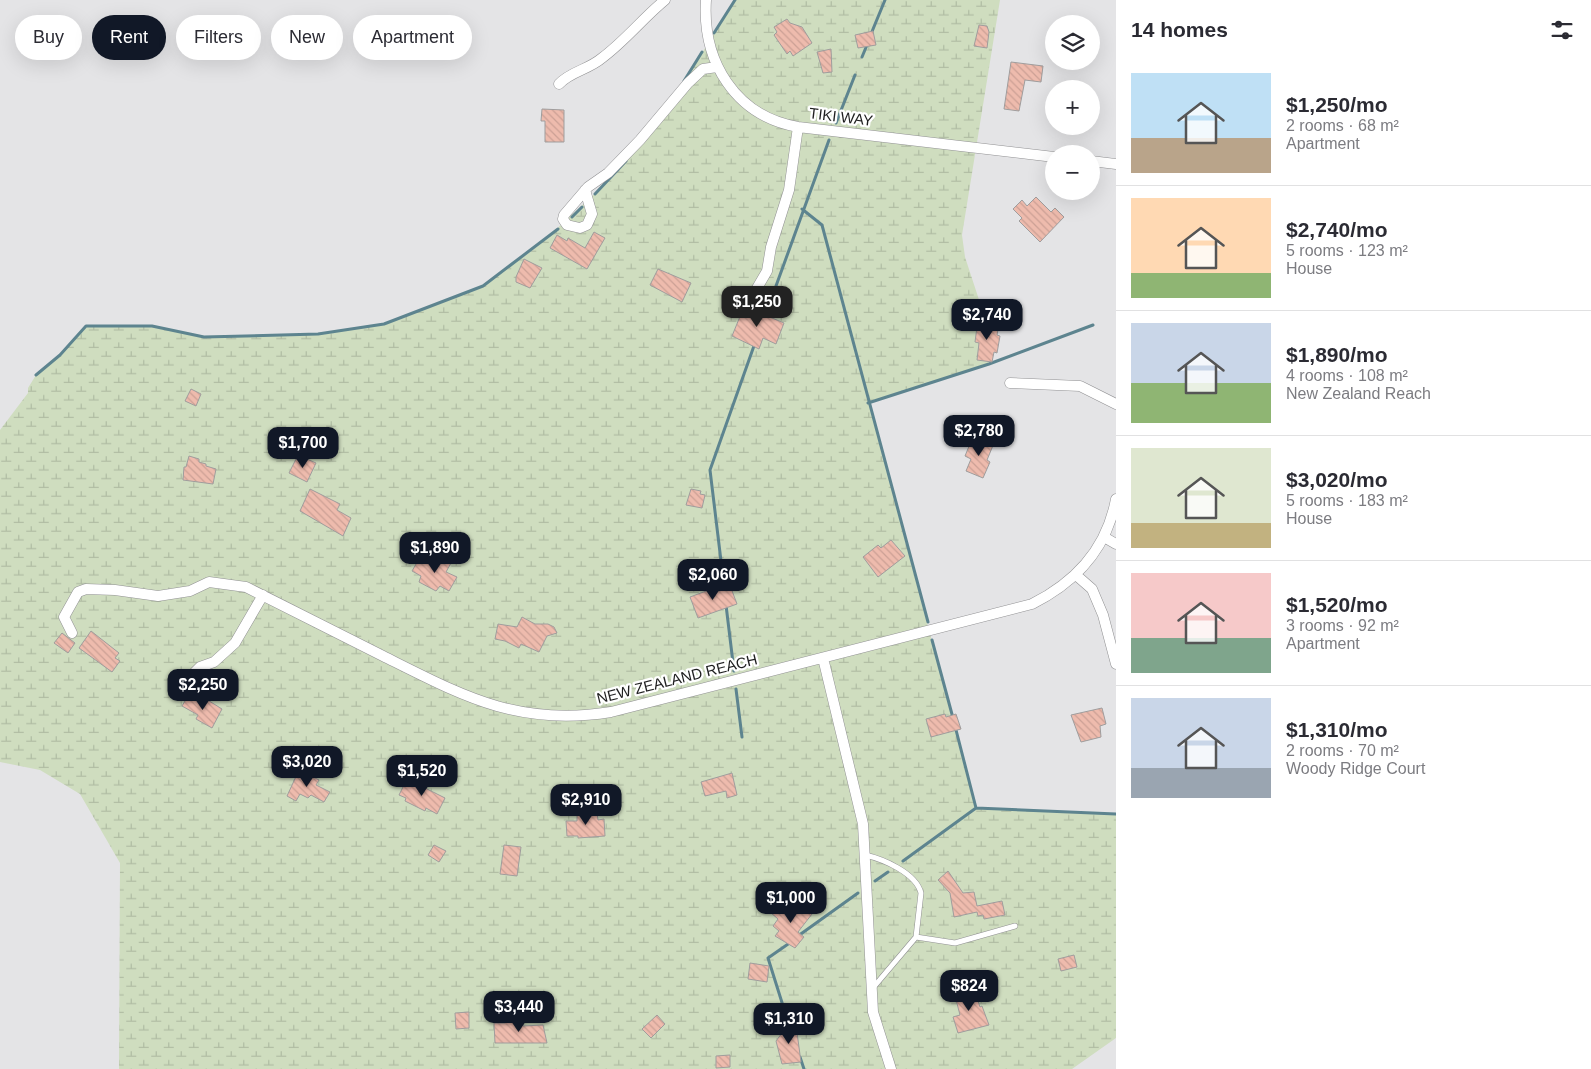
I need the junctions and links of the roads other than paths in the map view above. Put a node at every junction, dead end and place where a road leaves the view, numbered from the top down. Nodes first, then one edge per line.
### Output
1 (665, 0) edge
2 (706, 0) edge
3 (717, 67) junction
4 (559, 84) dead end
5 (798, 128) junction
6 (1045, 156) edge
7 (1100, 162) edge
8 (1116, 164) edge
9 (585, 190) dead end
10 (738, 308) dead end
11 (1010, 383) dead end
12 (1116, 404) edge
13 (1116, 499) edge
14 (1104, 537) junction
15 (1116, 544) edge
16 (1076, 575) junction
17 (263, 595) junction
18 (72, 633) dead end
19 (823, 658) junction
20 (1116, 664) edge
21 (184, 683) dead end
22 (865, 855) junction
23 (1015, 926) dead end
24 (916, 937) junction
25 (872, 990) junction
26 (891, 1069) edge

1 - 4 street
2 - 3 street, TIKI WAY
3 - 5 street, TIKI WAY
3 - 9 street
5 - 6 street, TIKI WAY
5 - 10 street
7 - 8 street
11 - 12 street
13 - 14 street, NEW ZEALAND REACH
14 - 15 street
14 - 16 street, NEW ZEALAND REACH
16 - 19 street, NEW ZEALAND REACH
16 - 20 street
17 - 18 street, NEW ZEALAND REACH
17 - 19 street, NEW ZEALAND REACH
17 - 21 street
19 - 22 street
22 - 24 lane
22 - 25 street
23 - 24 lane
24 - 25 lane
25 - 26 street

